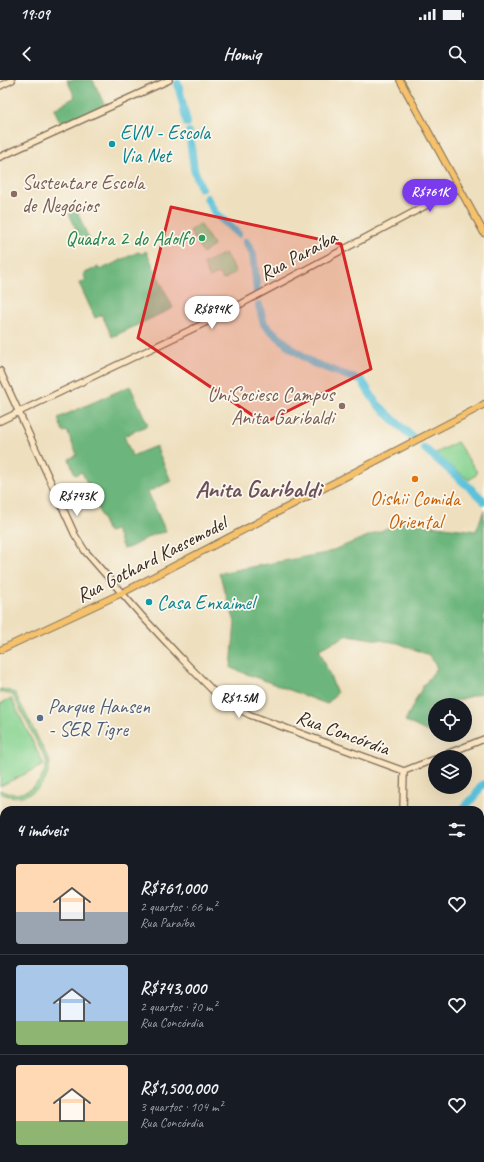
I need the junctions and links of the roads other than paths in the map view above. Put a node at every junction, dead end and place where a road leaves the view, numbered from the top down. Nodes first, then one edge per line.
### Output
1 (12, 80) edge
2 (169, 80) edge
3 (400, 80) edge
4 (0, 86) edge
5 (0, 157) edge
6 (459, 188) junction
7 (484, 233) edge
8 (0, 371) edge
9 (484, 404) edge
10 (19, 412) junction
11 (0, 421) edge
12 (122, 593) junction
13 (0, 650) edge
14 (484, 739) edge
15 (456, 750) edge
16 (428, 761) edge
17 (404, 771) junction
18 (403, 806) edge

1 - 4 street
2 - 5 street
3 - 6 main road
6 - 7 main road
6 - 10 street, Rua Paraíba
8 - 10 street, Rua Concórdia
9 - 12 main road, Rua Gothard Kaesemodel
10 - 11 street, Rua Paraíba
10 - 12 street, Rua Concórdia
12 - 13 main road, Rua Gothard Kaesemodel
12 - 17 street, Rua Concórdia
14 - 15 street
16 - 17 street
17 - 18 street

